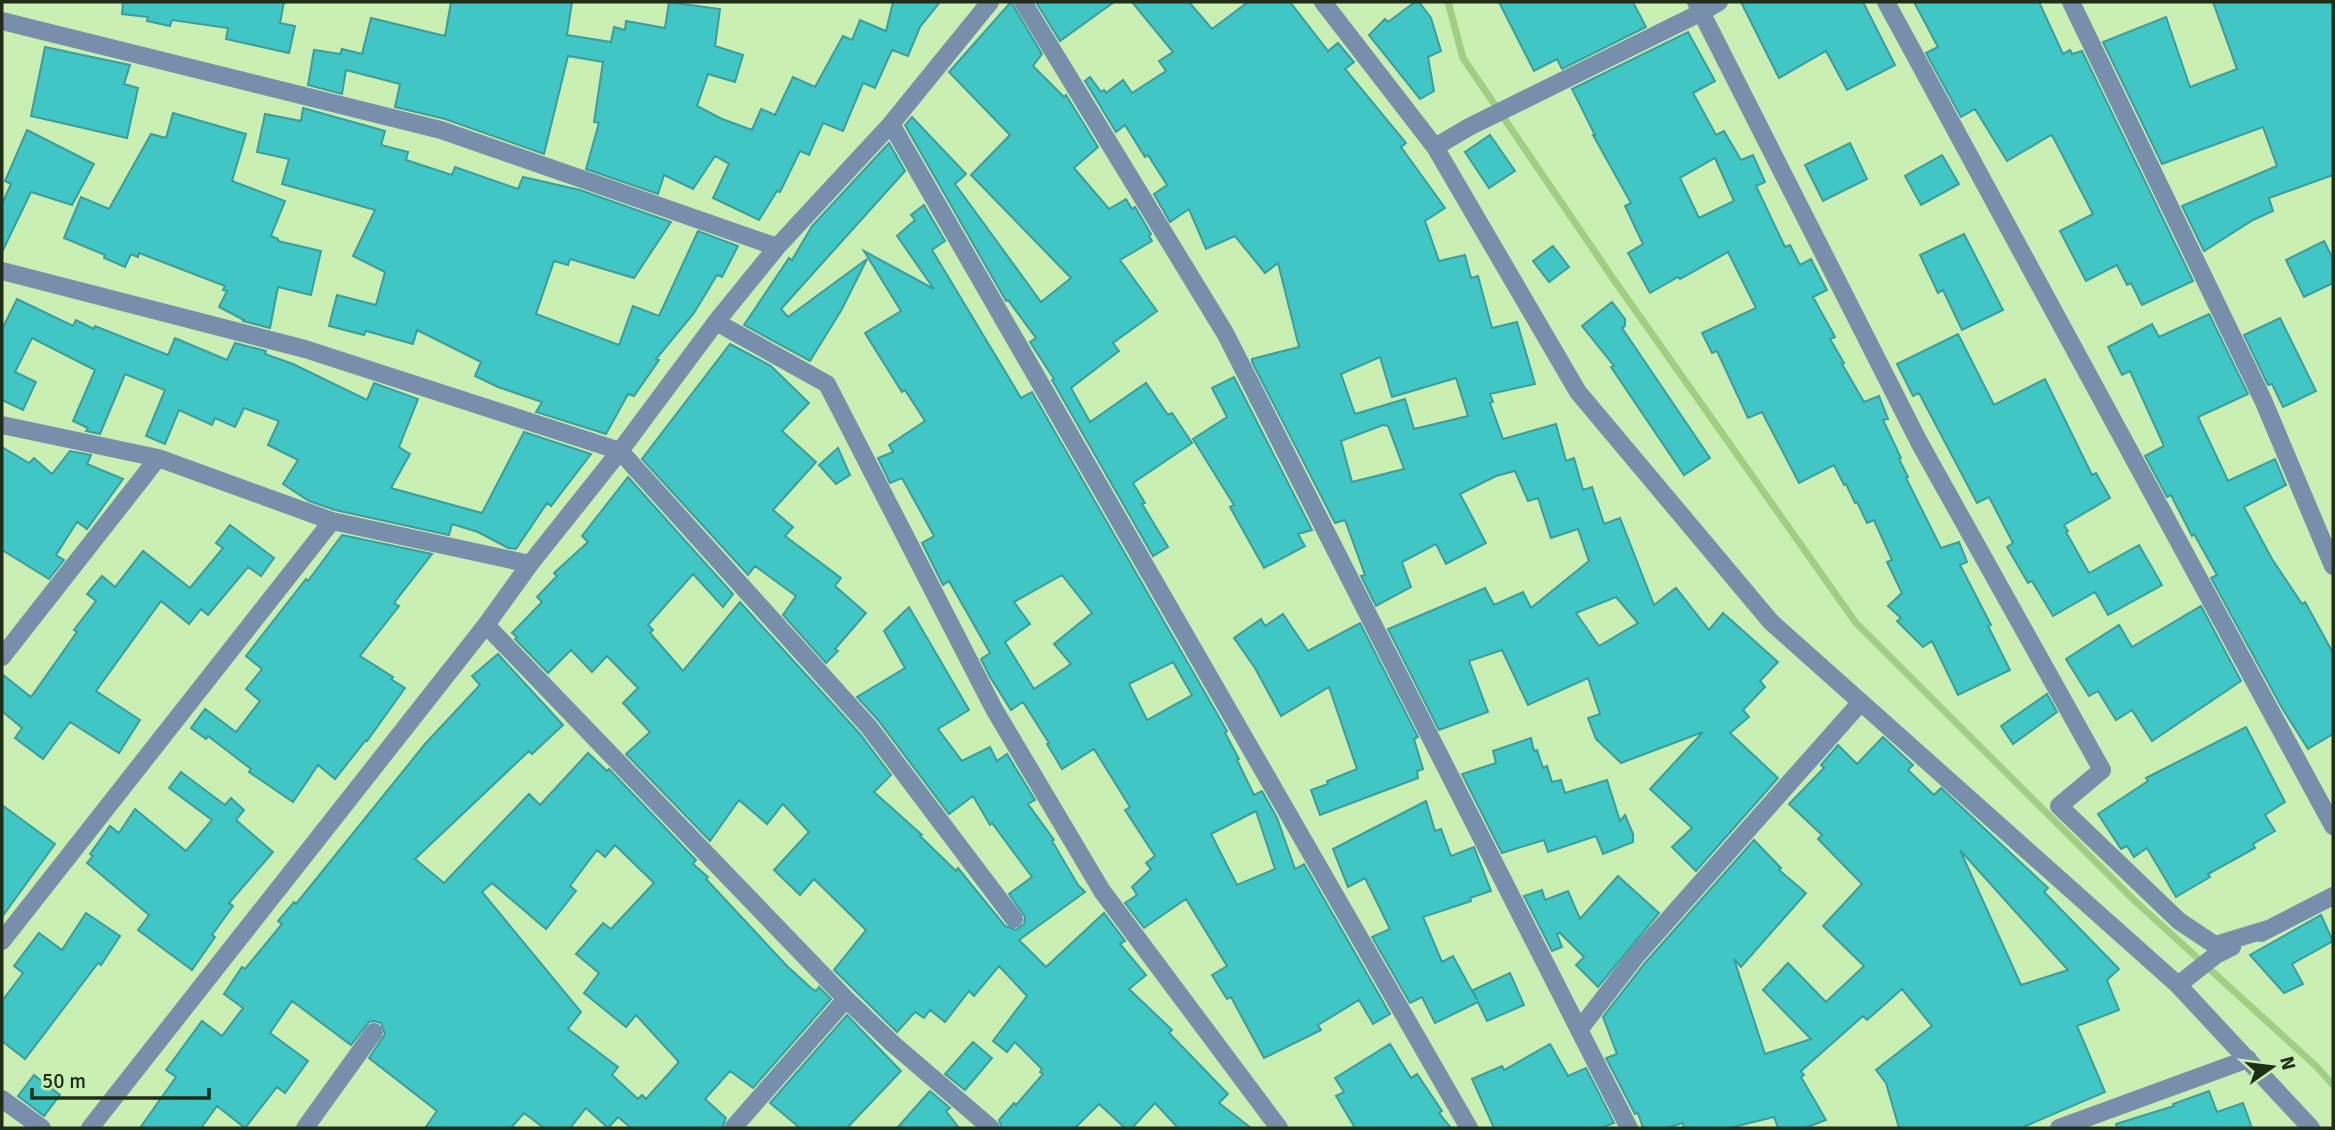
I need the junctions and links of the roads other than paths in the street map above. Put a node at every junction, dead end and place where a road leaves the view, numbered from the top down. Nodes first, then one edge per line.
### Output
1 (990, 2) edge
2 (1023, 2) edge
3 (1323, 2) edge
4 (1719, 2) edge
5 (1886, 2) edge
6 (2071, 2) edge
7 (1699, 7) edge
8 (2, 21) edge
9 (891, 124) junction
10 (1435, 147) junction
11 (777, 247) junction
12 (2, 271) edge
13 (716, 322) junction
14 (2, 425) edge
15 (620, 451) junction
16 (159, 458) junction
17 (332, 521) junction
18 (530, 564) junction
19 (2333, 566) edge
20 (486, 625) junction
21 (2, 657) edge
22 (1861, 702) junction
23 (2333, 826) edge
24 (2333, 896) edge
25 (1014, 919) dead end
26 (2271, 928) junction
27 (2, 941) edge
28 (2178, 985) junction
29 (846, 999) junction
30 (1579, 1030) junction
31 (374, 1031) dead end
32 (2248, 1059) junction
33 (2, 1099) edge
34 (42, 1128) edge
35 (90, 1128) edge
36 (305, 1128) edge
37 (733, 1128) edge
38 (991, 1128) edge
39 (1279, 1128) edge
40 (1469, 1128) edge
41 (1629, 1128) edge
42 (2059, 1128) edge
43 (2311, 1128) edge

1 - 9 street
2 - 30 street
3 - 10 street
4 - 7 street
5 - 23 street
6 - 19 street
7 - 10 street
7 - 26 street
8 - 11 street
9 - 11 street
9 - 40 street
10 - 22 street
11 - 13 street
12 - 15 street
13 - 15 street
13 - 39 street
14 - 16 street
15 - 18 street
15 - 25 street
16 - 17 street
16 - 21 street
17 - 18 street
17 - 27 street
18 - 20 street
20 - 29 street
20 - 35 street
22 - 28 street
22 - 30 street
24 - 26 street
26 - 28 street
28 - 32 street
29 - 37 street
29 - 38 street
30 - 41 street
31 - 36 street
32 - 42 street
32 - 43 street
33 - 34 street

